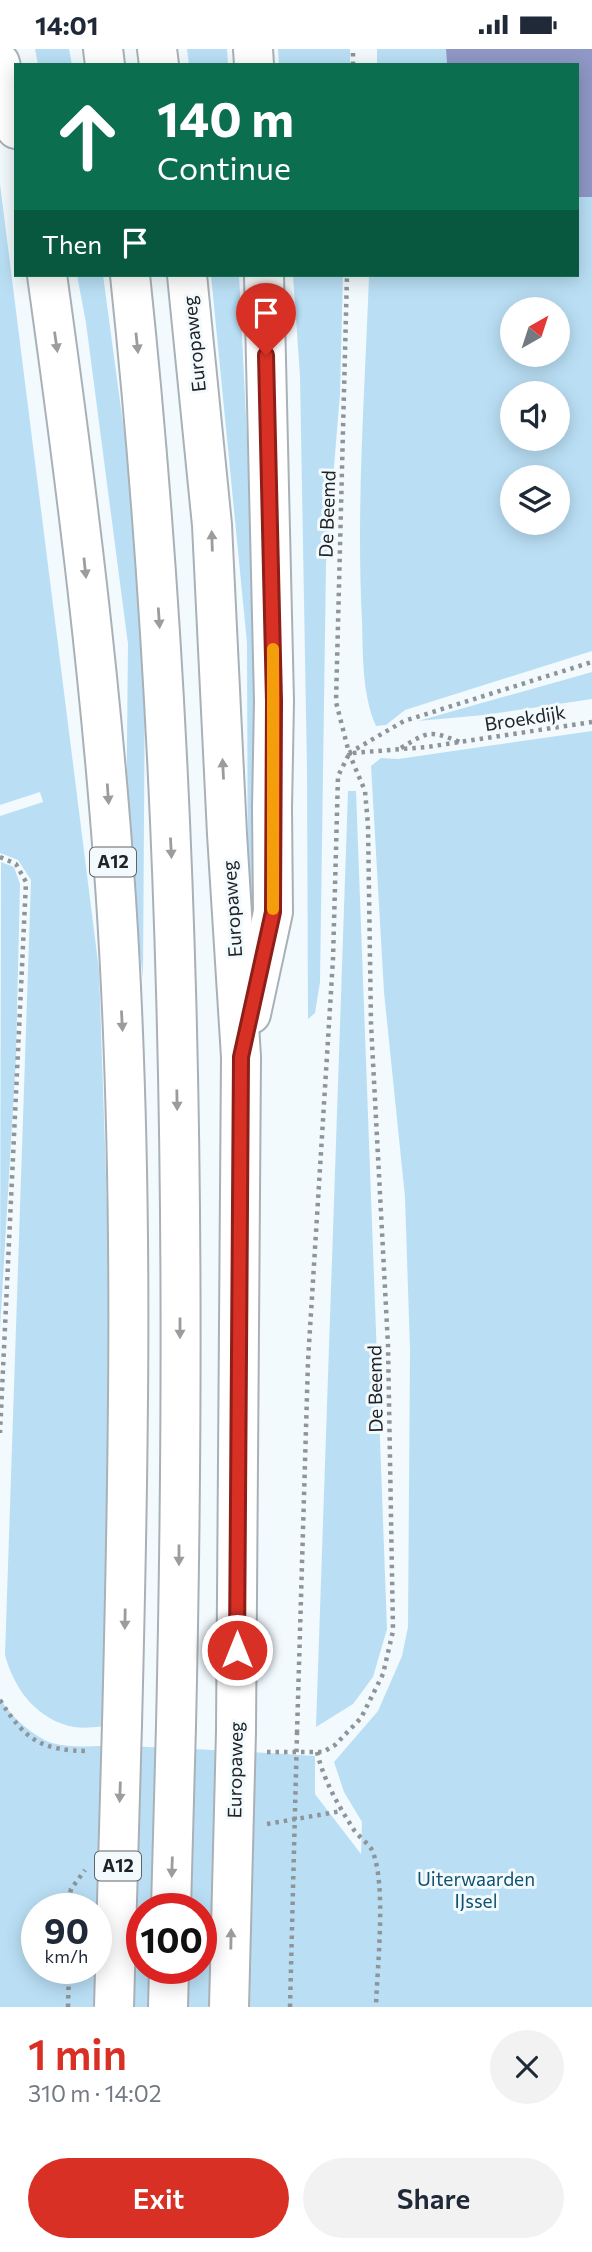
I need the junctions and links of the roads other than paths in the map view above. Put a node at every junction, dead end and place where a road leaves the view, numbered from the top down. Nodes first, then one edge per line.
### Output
1 (0, 63) edge
2 (14, 121) edge
3 (47, 277) edge
4 (130, 277) edge
5 (187, 277) edge
6 (264, 277) edge
7 (241, 1057) junction
8 (171, 1893) edge
9 (169, 1984) edge
10 (114, 2007) edge
11 (168, 2007) edge
12 (229, 2007) edge

1 - 2 highway
3 -> 10 highway, A12, bridge
4 -> 8 highway, bridge
7 -> 5 highway, Europaweg
6 - 7 highway
12 -> 7 highway, Europaweg, bridge
9 - 11 highway

